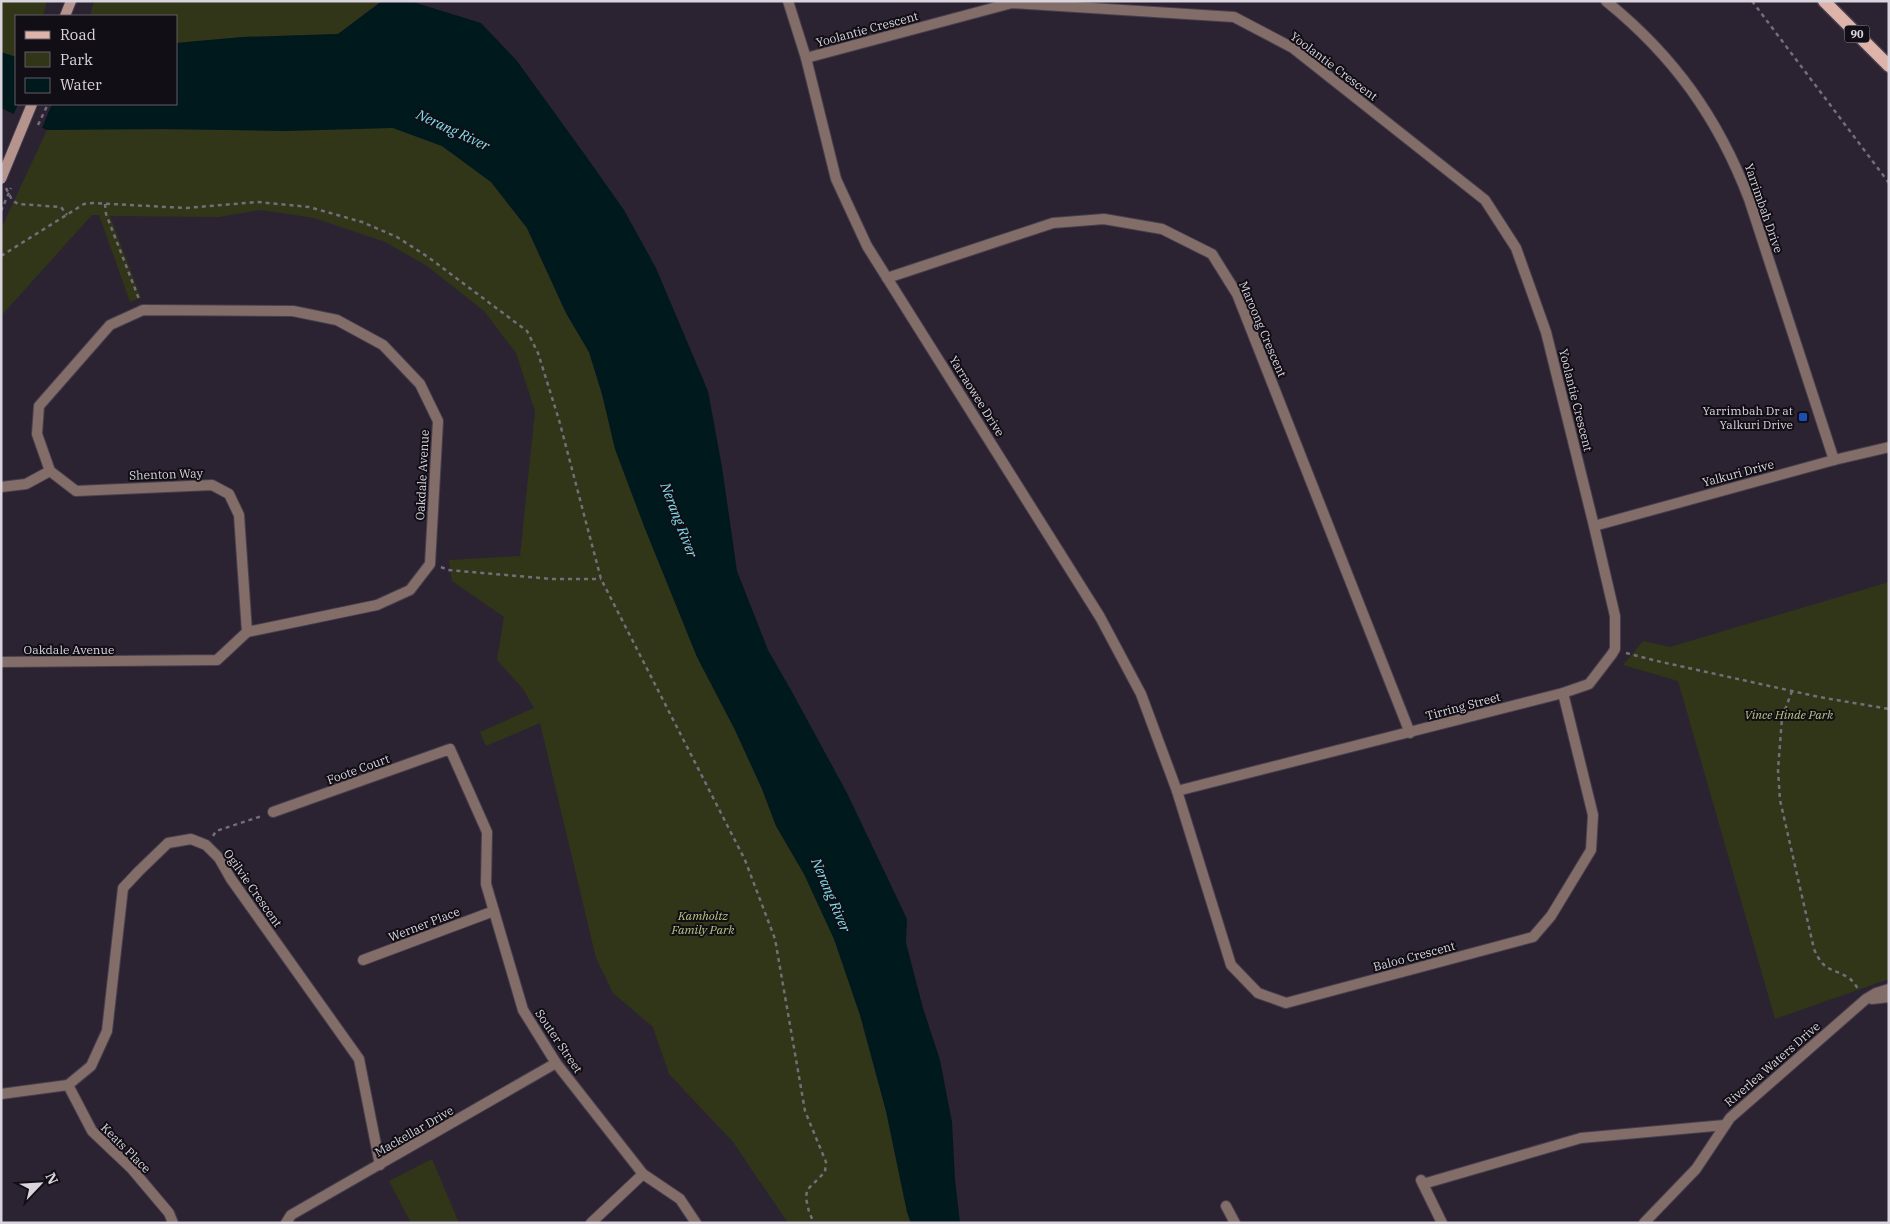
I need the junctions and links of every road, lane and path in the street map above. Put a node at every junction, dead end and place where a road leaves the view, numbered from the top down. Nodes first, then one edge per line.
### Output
1 (71, 1) edge
2 (788, 1) edge
3 (1606, 1) edge
4 (1752, 1) edge
5 (1824, 1) edge
6 (1012, 2) edge
7 (65, 15) edge
8 (806, 58) junction
9 (1889, 66) edge
10 (32, 105) edge
11 (3, 182) edge
12 (1889, 182) edge
13 (105, 204) junction
14 (67, 215) junction
15 (1, 256) edge
16 (887, 278) junction
17 (143, 310) junction
18 (1889, 446) edge
19 (1834, 460) junction
20 (50, 471) junction
21 (1, 487) edge
22 (1594, 526) junction
23 (430, 564) junction
24 (601, 578) junction
25 (246, 632) junction
26 (1615, 650) junction
27 (1, 662) edge
28 (1792, 691) junction
29 (1563, 693) junction
30 (1889, 709) edge
31 (1410, 732) junction
32 (450, 749) joint
33 (1177, 791) junction
34 (273, 812) joint
35 (206, 845) junction
36 (494, 911) junction
37 (364, 960) dead end
38 (1889, 989) edge
39 (1889, 997) edge
40 (1866, 999) junction
41 (556, 1063) junction
42 (68, 1085) junction
43 (1, 1094) edge
44 (1725, 1125) junction
45 (380, 1165) junction
46 (643, 1174) junction
47 (1226, 1206) dead end
48 (173, 1223) edge
49 (286, 1223) edge
50 (591, 1223) edge
51 (696, 1223) edge
52 (814, 1223) edge
53 (1235, 1223) edge
54 (1442, 1223) edge
55 (1644, 1223) edge

1 - 7 main road
2 - 8 street, Yarraowee Drive
3 - 19 street, Yarrimbah Drive
4 - 12 path
5 - 9 main road, 90
6 - 8 street, Yoolantie Crescent
6 - 22 street, Yoolantie Crescent
8 - 16 street, Yarraowee Drive
10 - 11 main road, bridge
11 - 14 path
13 - 14 path
13 - 17 path
13 - 24 path
14 - 15 path
16 - 31 street, Maroong Crescent
16 - 33 street, Yarraowee Drive
17 - 20 street, Oakdale Avenue
17 - 23 street, Oakdale Avenue
18 - 19 street, Yalkuri Drive
19 - 22 street, Yalkuri Drive
20 - 21 street
20 - 25 street, Shenton Way
22 - 26 street
23 - 24 path
23 - 25 street
24 - 52 path
25 - 27 street, Oakdale Avenue
26 - 28 path
26 - 29 street, Tirring Street
28 - 30 path
28 - 40 path
29 - 31 street, Tirring Street
29 - 33 street, Baloo Crescent
31 - 33 street, Tirring Street
32 - 34 street, Foote Court
32 - 36 street, Souter Street
34 - 35 path
35 - 42 street, Ogilvie Crescent
35 - 45 street, Ogilvie Crescent
36 - 37 street, Werner Place
36 - 41 street, Souter Street
38 - 40 street, Riverlea Waters Drive
39 - 40 street
40 - 44 street, Riverlea Waters Drive
41 - 45 street, Mackellar Drive
41 - 46 street, Souter Street
42 - 43 street
42 - 48 street, Keats Place
44 - 54 street
44 - 55 street, Riverlea Waters Drive
45 - 49 street, Mackellar Drive
46 - 50 street
46 - 51 street, Souter Street
47 - 53 street

